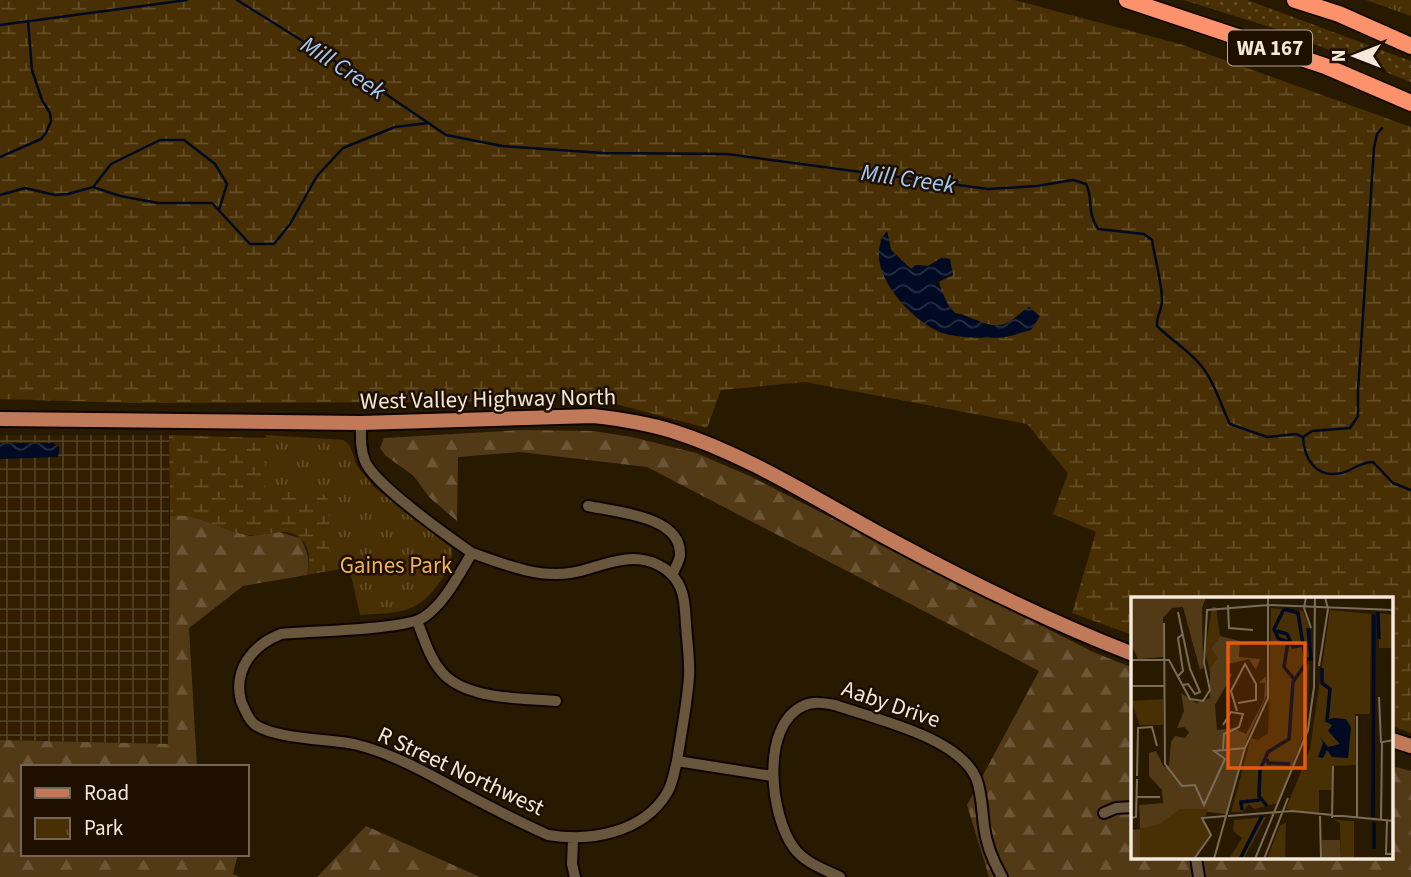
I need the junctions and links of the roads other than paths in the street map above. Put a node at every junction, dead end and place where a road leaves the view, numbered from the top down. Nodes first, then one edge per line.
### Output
1 (1127, 0) edge
2 (1295, 0) edge
3 (1411, 46) edge
4 (1411, 103) edge
5 (0, 419) edge
6 (361, 423) junction
7 (588, 506) dead end
8 (472, 553) junction
9 (672, 575) junction
10 (417, 621) junction
11 (1131, 653) edge
12 (556, 701) dead end
13 (1394, 741) edge
14 (1411, 746) edge
15 (677, 761) junction
16 (772, 776) junction
17 (1131, 807) edge
18 (1104, 813) dead end
19 (573, 839) junction
20 (576, 877) edge
21 (840, 877) edge
22 (1002, 877) edge

1 - 4 highway, WA 167
2 - 3 highway, WA 167
5 - 6 main road, West Valley Highway North
6 - 8 street
6 - 11 main road, West Valley Highway North
7 - 9 street
8 - 9 street
8 - 10 street
9 - 15 street, R Street Northwest
10 - 12 street
10 - 19 street, R Street Northwest
13 - 14 main road
15 - 16 street
15 - 19 street, R Street Northwest
16 - 21 street, Aaby Drive
16 - 22 street, Aaby Drive
17 - 18 street
19 - 20 street

